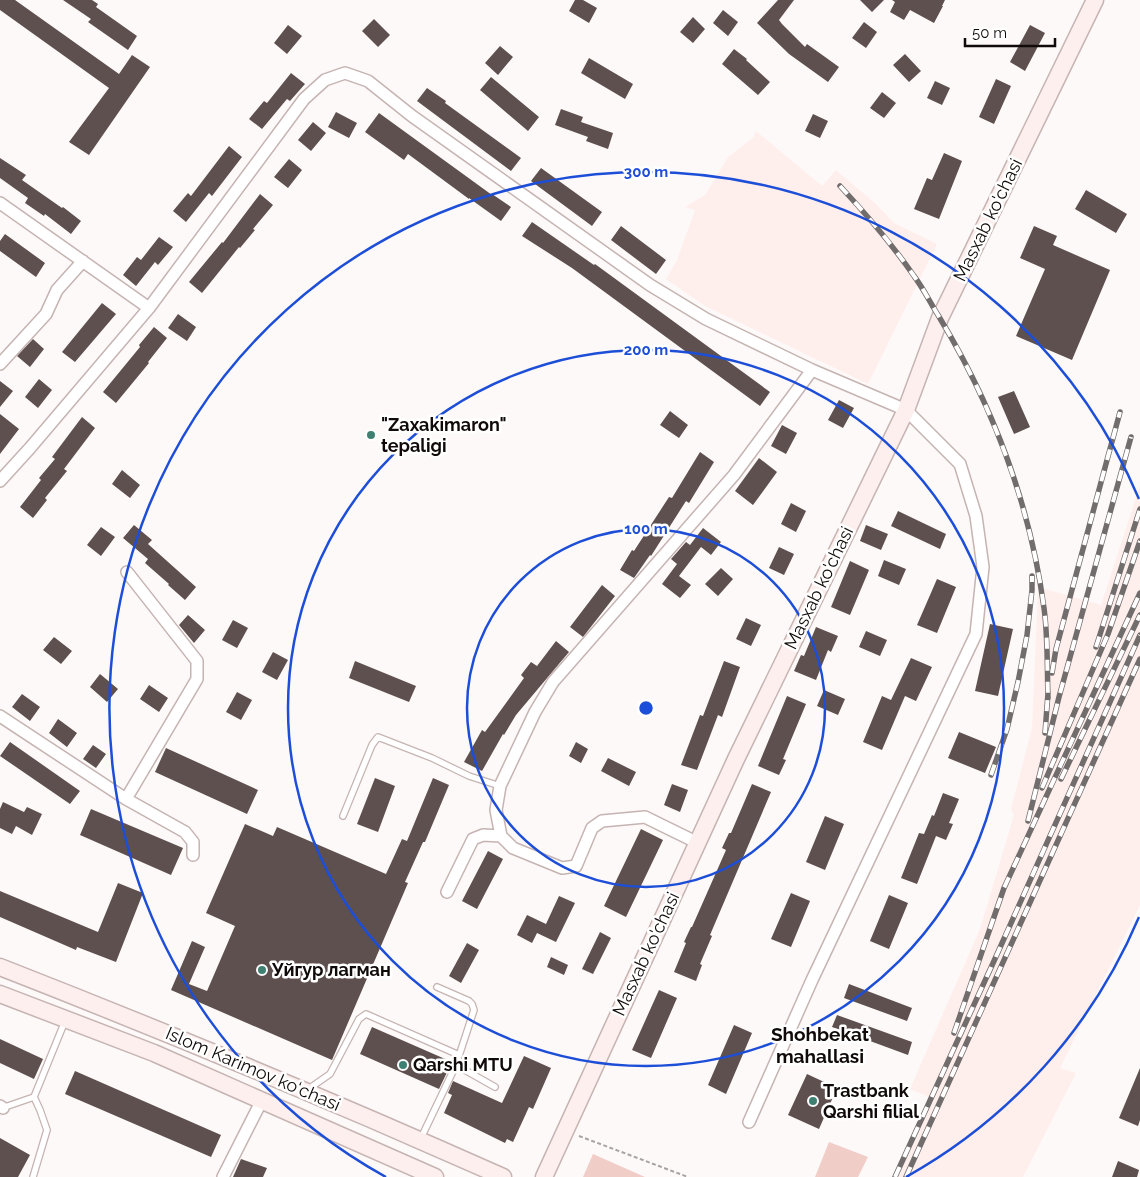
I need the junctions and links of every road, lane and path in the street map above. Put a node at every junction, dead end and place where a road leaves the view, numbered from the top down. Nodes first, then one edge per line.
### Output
1 (1095, 0) edge
2 (0, 203) edge
3 (83, 261) junction
4 (149, 308) junction
5 (0, 364) edge
6 (812, 370) junction
7 (906, 410) junction
8 (0, 481) edge
9 (127, 572) dead end
10 (0, 716) edge
11 (500, 786) junction
12 (126, 799) junction
13 (343, 816) dead end
14 (501, 836) junction
15 (698, 843) junction
16 (193, 856) dead end
17 (447, 892) dead end
18 (0, 967) edge
19 (437, 987) dead end
20 (0, 994) edge
21 (66, 1019) junction
22 (459, 1055) junction
23 (456, 1065) junction
24 (495, 1086) dead end
25 (305, 1091) junction
26 (34, 1097) junction
27 (262, 1100) junction
28 (1, 1108) edge
29 (749, 1122) dead end
30 (566, 1130) junction
31 (420, 1140) junction
32 (33, 1177) edge
33 (223, 1177) edge
34 (435, 1177) edge
35 (503, 1177) edge
36 (544, 1177) edge
37 (688, 1177) edge

1 - 7 main road, Masxab ko'chasi
2 - 3 street
3 - 4 street
3 - 5 street
4 - 6 street
4 - 8 street
6 - 7 street
6 - 11 street
7 - 15 main road, Masxab ko'chasi
7 - 29 street
9 - 12 street
10 - 12 street
11 - 13 lane
11 - 14 street
12 - 16 street
14 - 15 street
14 - 17 street
15 - 30 main road, Masxab ko'chasi
18 - 25 main road, Islom Karimov ko‘chasi
19 - 22 lane
20 - 21 main road, Islom Karimov ko‘chasi
21 - 26 lane
21 - 27 main road, Islom Karimov ko‘chasi
22 - 23 lane
22 - 25 lane
23 - 24 lane
23 - 31 lane
25 - 31 main road, Islom Karimov ko‘chasi
26 - 28 lane
26 - 32 lane
27 - 33 street
27 - 34 main road, Islom Karimov ko‘chasi
30 - 36 main road, Masxab ko'chasi
30 - 37 path
31 - 35 main road, Islom Karimov ko‘chasi

